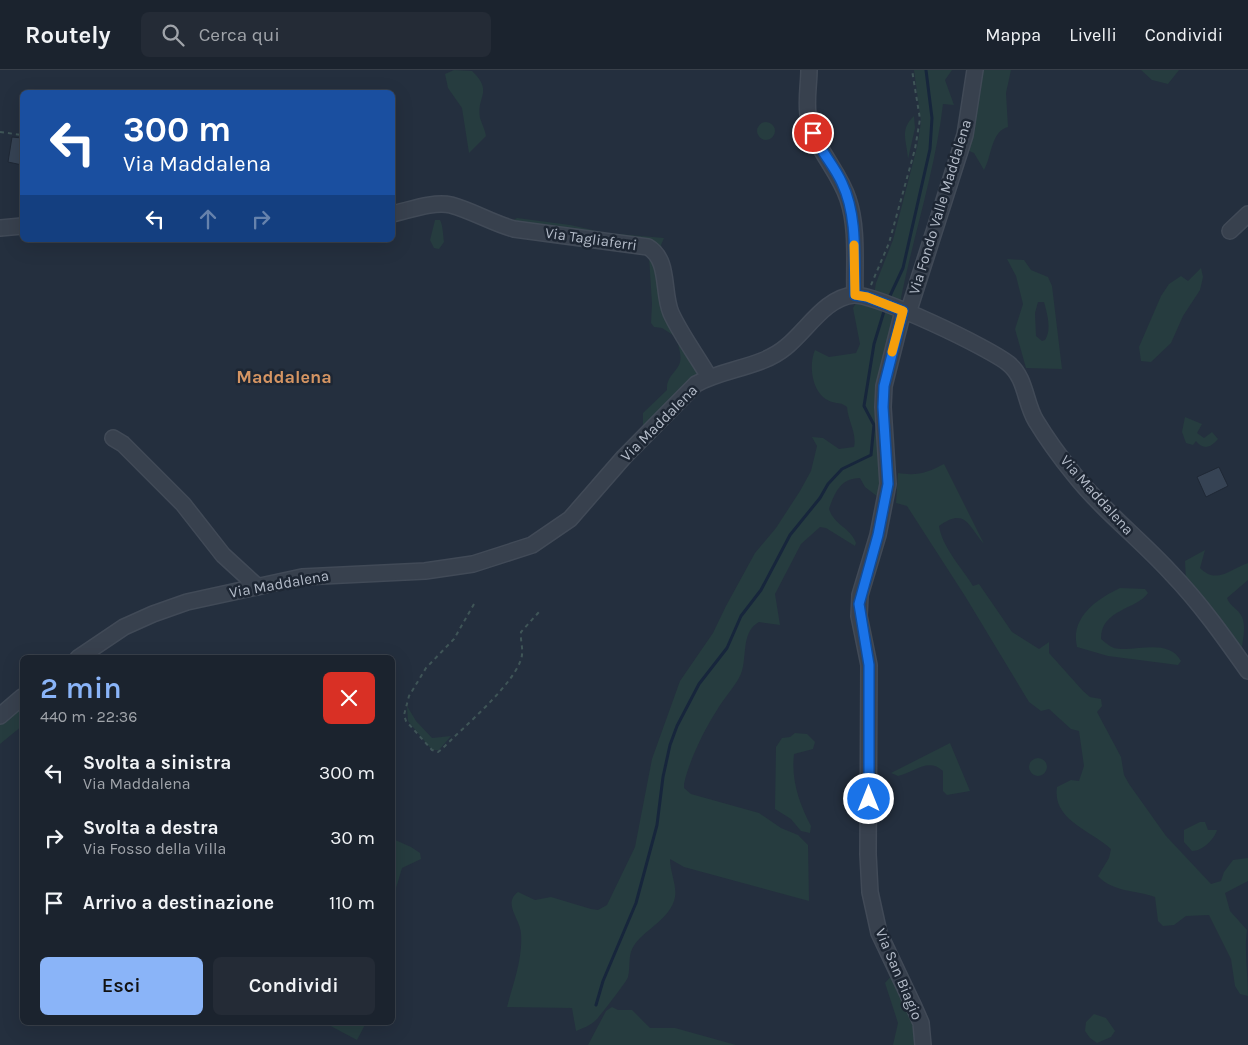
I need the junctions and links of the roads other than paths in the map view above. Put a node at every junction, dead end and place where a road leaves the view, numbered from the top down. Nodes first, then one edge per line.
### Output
1 (809, 70) edge
2 (975, 70) edge
3 (395, 214) edge
4 (1248, 214) edge
5 (20, 226) edge
6 (0, 228) edge
7 (1230, 231) dead end
8 (866, 298) junction
9 (903, 311) junction
10 (709, 376) junction
11 (113, 438) dead end
12 (258, 586) junction
13 (82, 655) edge
14 (1248, 670) edge
15 (20, 699) edge
16 (0, 716) edge
17 (924, 1045) edge

1 - 8 street
2 - 9 street, Via Fondo Valle Maddalena
3 - 10 street, Via Tagliaferri
4 - 7 street
5 - 6 street
8 - 9 street, Via Maddalena
8 - 10 street, Via Maddalena
9 - 14 street, Via Maddalena
9 - 17 street, Via San Biagio
10 - 12 street, Via Maddalena
11 - 12 street
12 - 13 street, Via Maddalena
15 - 16 street

